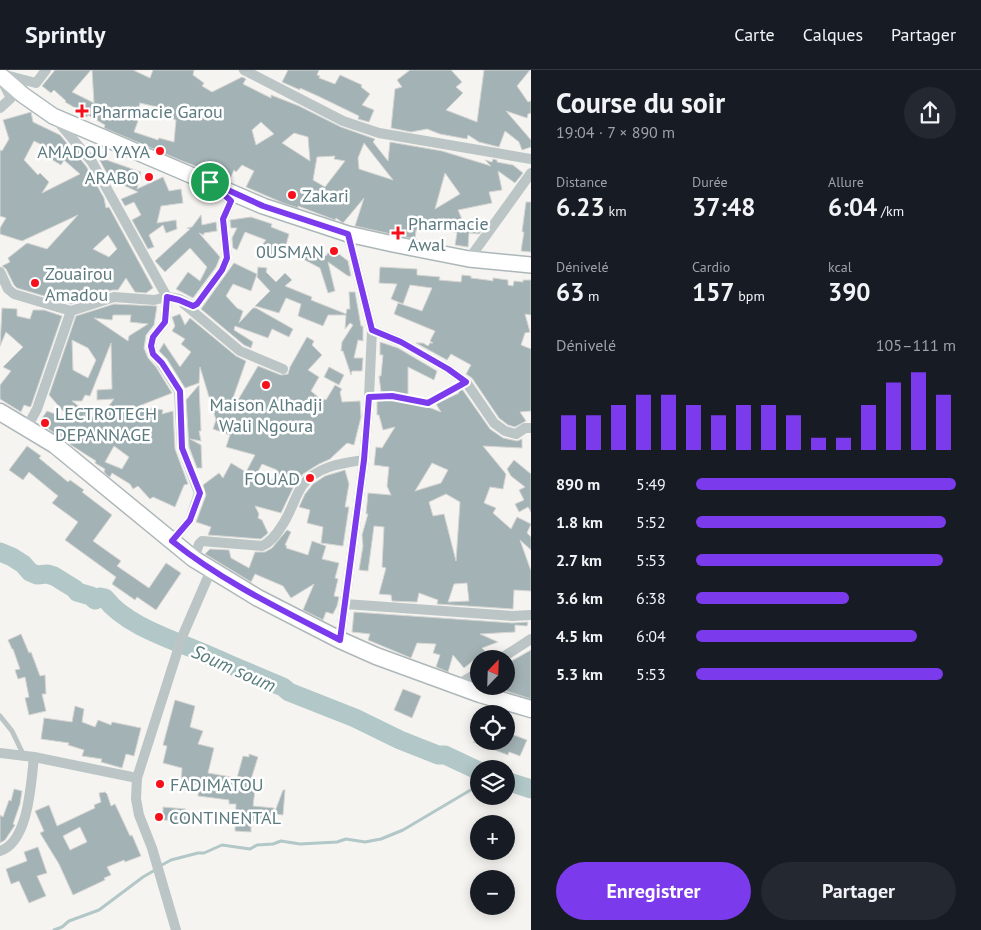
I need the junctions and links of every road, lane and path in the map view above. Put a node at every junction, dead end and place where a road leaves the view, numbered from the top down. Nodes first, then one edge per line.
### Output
1 (46, 70) edge
2 (244, 70) edge
3 (0, 76) edge
4 (0, 94) edge
5 (11, 98) junction
6 (0, 108) edge
7 (53, 116) junction
8 (531, 159) edge
9 (531, 173) edge
10 (210, 182) junction
11 (348, 234) junction
12 (469, 259) junction
13 (531, 265) edge
14 (0, 272) edge
15 (167, 297) junction
16 (179, 300) junction
17 (71, 311) junction
18 (372, 330) junction
19 (283, 369) dead end
20 (466, 382) junction
21 (369, 397) junction
22 (0, 412) edge
23 (27, 427) junction
24 (531, 428) edge
25 (364, 460) junction
26 (172, 541) junction
27 (194, 559) junction
28 (211, 570) junction
29 (345, 604) junction
30 (531, 615) edge
31 (531, 639) edge
32 (340, 640) junction
33 (514, 650) edge
34 (470, 677) edge
35 (457, 685) junction
36 (531, 709) edge
37 (0, 716) edge
38 (0, 752) edge
39 (29, 756) junction
40 (137, 778) junction
41 (0, 851) edge
42 (176, 930) edge

1 - 3 street
2 - 8 street
3 - 5 street
3 - 7 main road
4 - 5 street
5 - 6 street
7 - 10 main road
7 - 15 street
9 - 12 street
10 - 11 main road
10 - 16 street
11 - 12 main road
11 - 18 street
12 - 13 main road
14 - 17 street
15 - 16 street
15 - 17 street
15 - 26 street
16 - 19 street
17 - 23 street
18 - 20 street
18 - 21 street
20 - 21 lane
20 - 24 street
21 - 25 street
22 - 23 main road
23 - 26 main road
25 - 27 street
25 - 29 street
26 - 27 main road
27 - 28 main road
28 - 32 main road
28 - 40 street
29 - 30 street
29 - 32 street
31 - 33 street
32 - 35 main road
34 - 35 street
35 - 36 main road
37 - 39 lane
38 - 39 street
39 - 40 street
39 - 41 street
40 - 42 street

